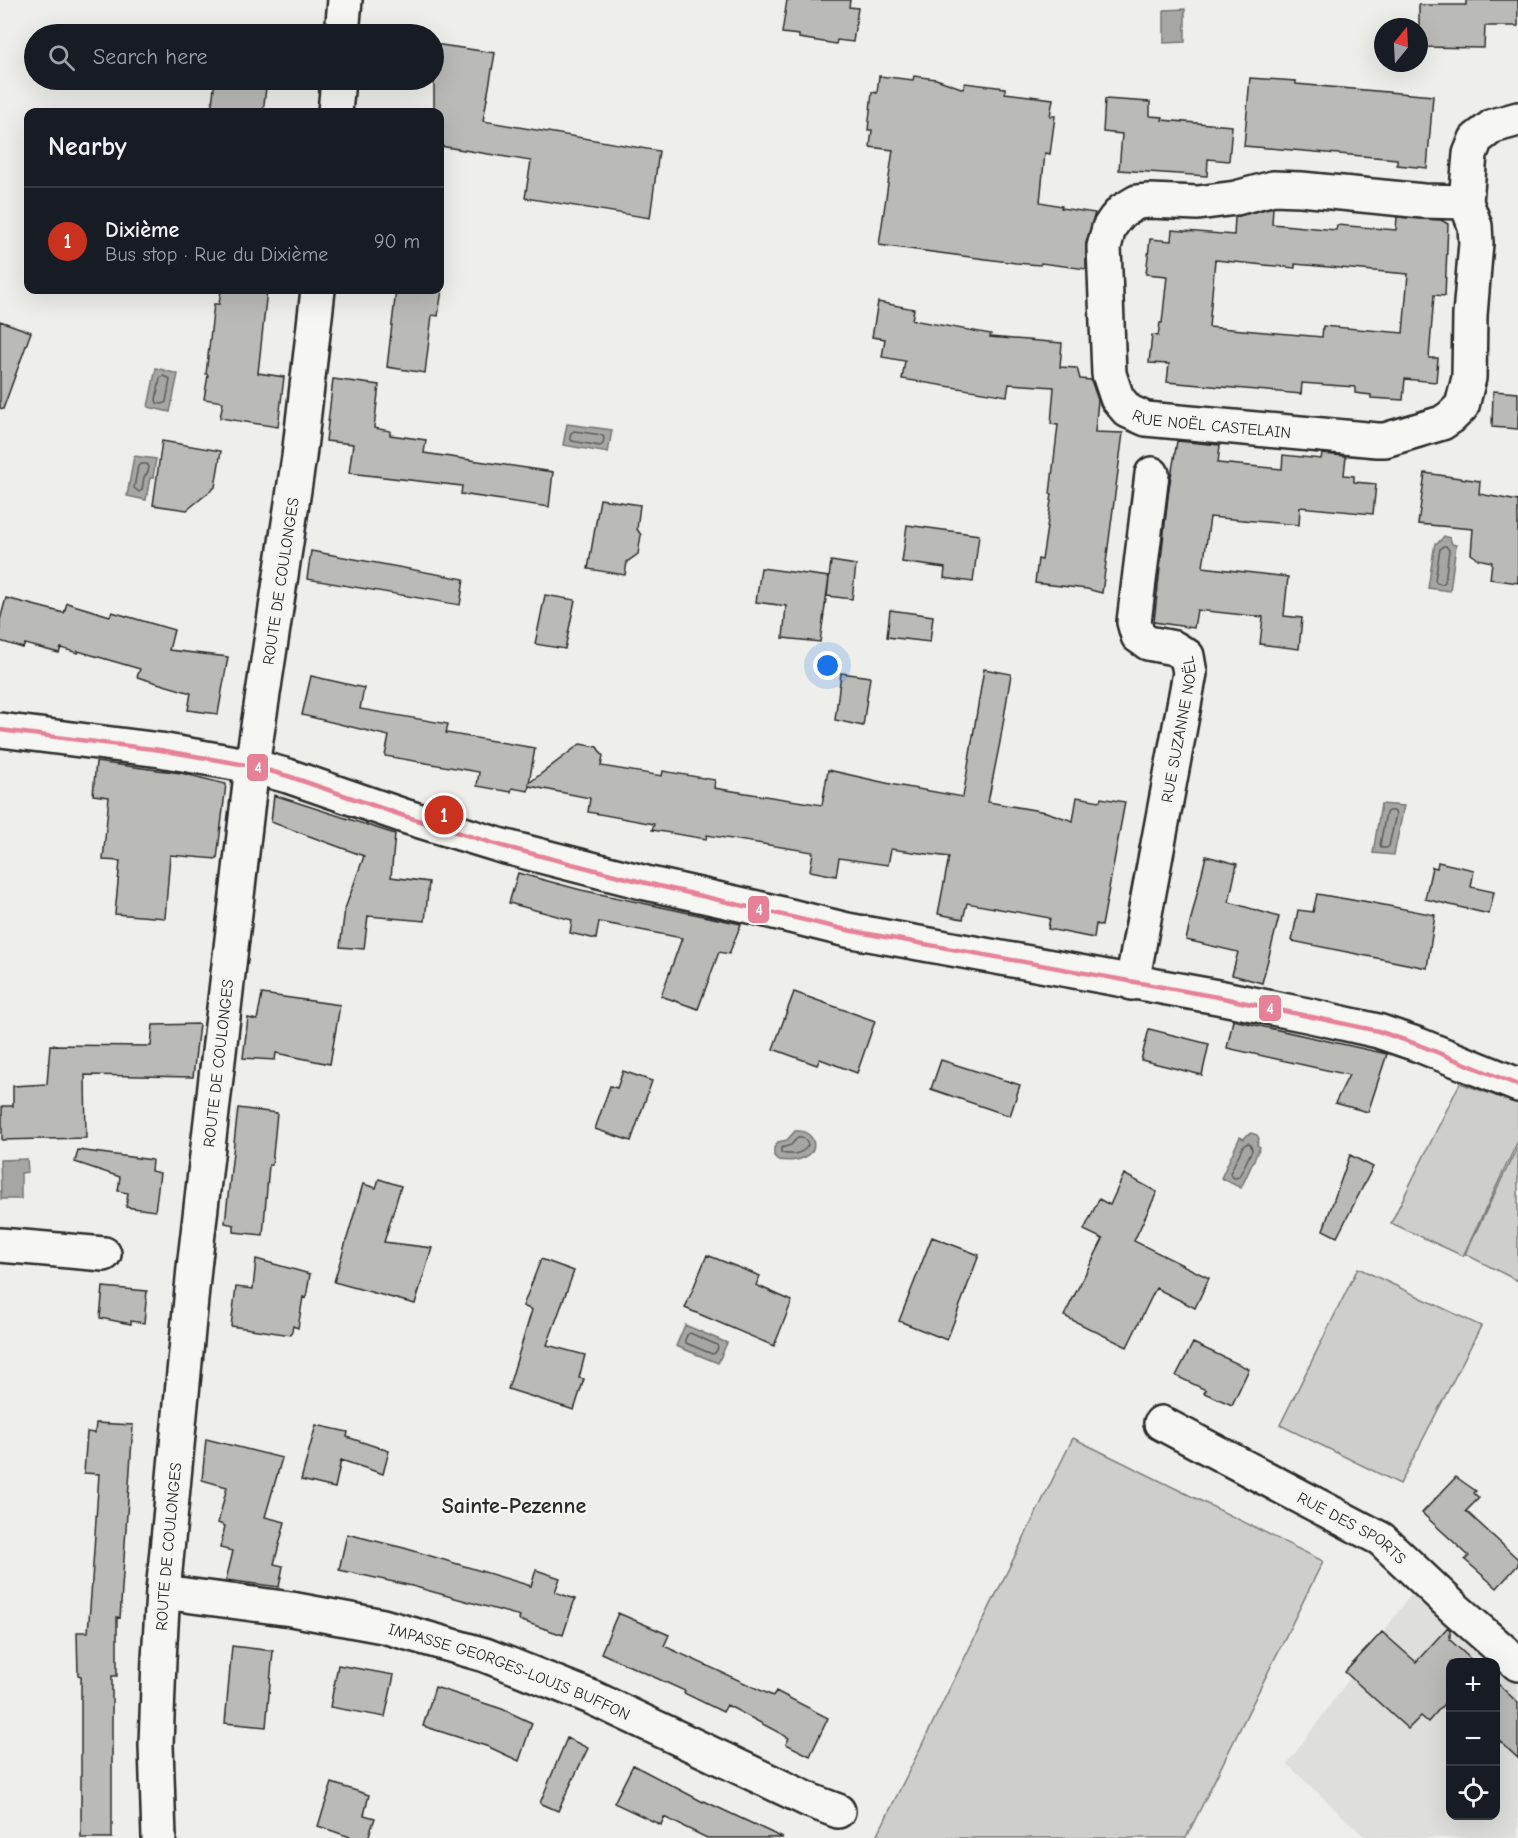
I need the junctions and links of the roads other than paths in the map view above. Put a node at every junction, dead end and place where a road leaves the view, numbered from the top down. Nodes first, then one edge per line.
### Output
1 (345, 0) edge
2 (343, 24) edge
3 (337, 90) edge
4 (335, 108) edge
5 (1518, 119) edge
6 (1466, 202) junction
7 (318, 294) edge
8 (1152, 474) dead end
9 (0, 730) edge
10 (252, 766) junction
11 (1132, 983) junction
12 (1518, 1086) edge
13 (0, 1245) edge
14 (104, 1254) dead end
15 (1161, 1423) dead end
16 (163, 1592) junction
17 (1518, 1664) edge
18 (838, 1811) dead end
19 (159, 1838) edge

1 - 2 street
3 - 4 street
5 - 6 street, RUE NOËL CASTELAIN
6 - 6 street, RUE NOËL CASTELAIN
7 - 10 street, ROUTE DE COULONGES
8 - 11 street, RUE SUZANNE NOËL
9 - 10 street
10 - 11 street
10 - 16 street, ROUTE DE COULONGES
11 - 12 street
13 - 14 street
15 - 17 street, RUE DES SPORTS
16 - 18 street, IMPASSE GEORGES-LOUIS BUFFON
16 - 19 street, ROUTE DE COULONGES

